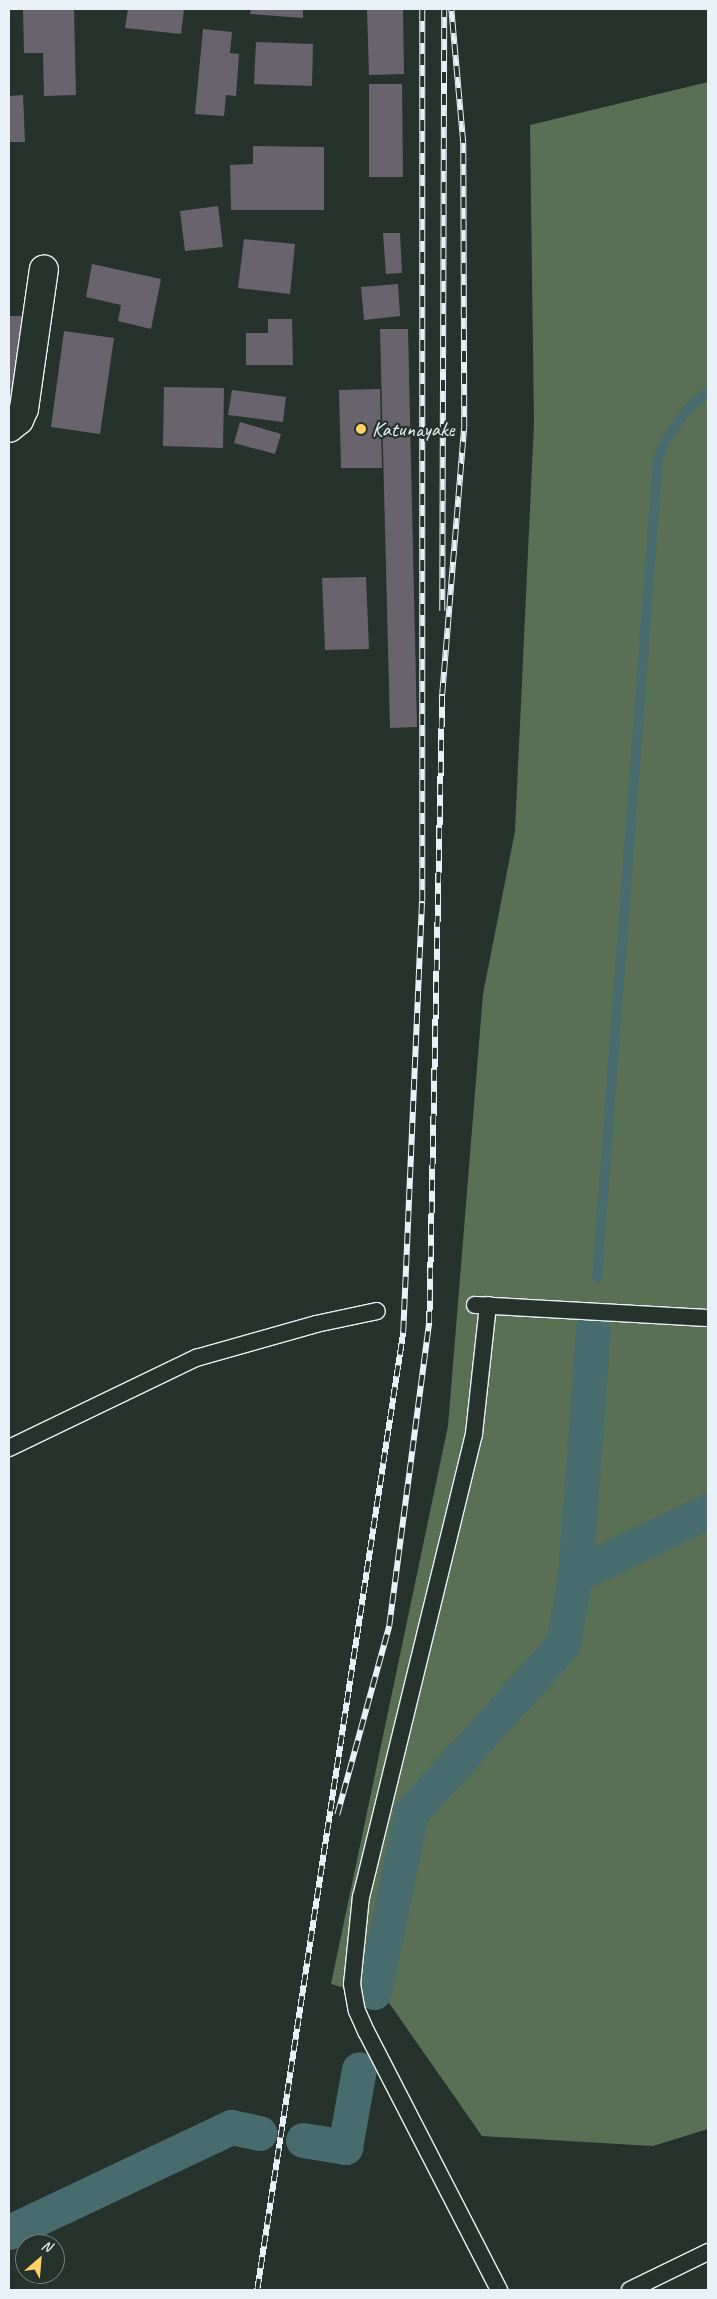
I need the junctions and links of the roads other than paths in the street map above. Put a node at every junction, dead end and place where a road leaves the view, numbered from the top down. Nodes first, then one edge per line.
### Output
1 (44, 269) dead end
2 (9, 428) edge
3 (377, 1312) dead end
4 (708, 1318) edge
5 (9, 1448) edge
6 (708, 2252) edge
7 (499, 2290) edge
8 (630, 2290) edge

1 - 2 street
3 - 5 lane
4 - 7 lane
6 - 8 lane

